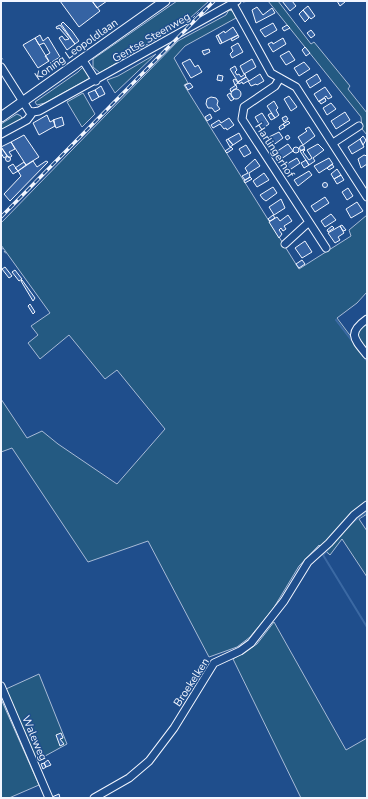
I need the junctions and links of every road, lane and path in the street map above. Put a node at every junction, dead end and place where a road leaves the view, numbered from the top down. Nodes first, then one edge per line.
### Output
1 (165, 1) edge
2 (235, 2) edge
3 (82, 60) junction
4 (1, 67) edge
5 (280, 78) junction
6 (96, 80) junction
7 (22, 102) junction
8 (33, 112) junction
9 (1, 117) edge
10 (359, 126) dead end
11 (1, 134) edge
12 (333, 143) junction
13 (367, 197) edge
14 (309, 222) junction
15 (285, 244) dead end
16 (1, 247) edge
17 (326, 248) dead end
18 (7, 255) dead end
19 (367, 319) edge
20 (367, 355) edge
21 (367, 505) edge
22 (1, 686) edge
23 (48, 798) edge
24 (94, 798) edge

1 - 3 main road, Koning Leopoldlaan
2 - 5 street
2 - 6 street, Gentse Steenweg
3 - 6 street
3 - 7 main road, Koning Leopoldlaan
4 - 7 street
5 - 12 street
5 - 14 street, Harlingerhof
6 - 8 street, Gentse Steenweg
7 - 8 street
7 - 9 main road, Koning Leopoldlaan
8 - 11 street, Gentse Steenweg
10 - 12 street
12 - 13 street
14 - 15 street
14 - 17 street, Harlingerhof
16 - 18 path
19 - 20 street
21 - 24 street, Broekelken
22 - 23 street, Waleweg

